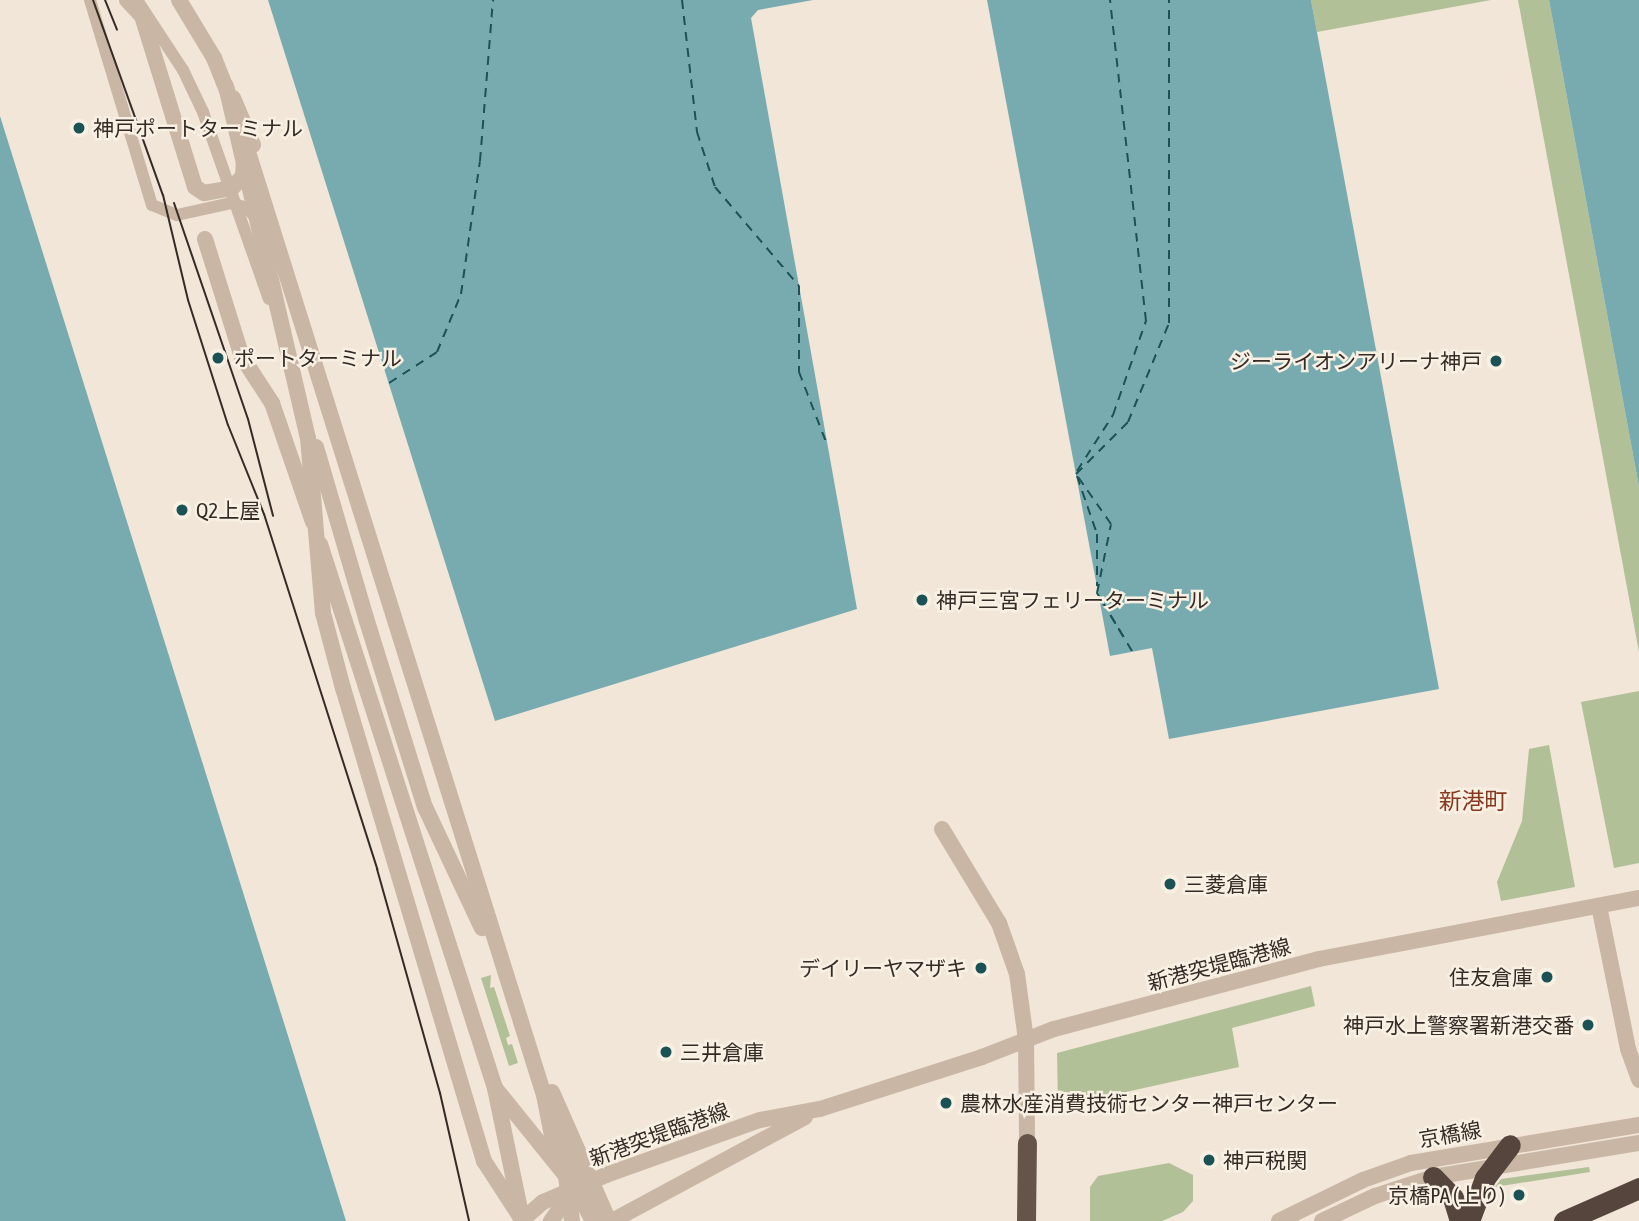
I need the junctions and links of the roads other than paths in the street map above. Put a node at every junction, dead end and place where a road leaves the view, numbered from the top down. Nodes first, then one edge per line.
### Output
1 (90, 0) edge
2 (127, 0) edge
3 (137, 0) edge
4 (180, 0) edge
5 (226, 85) junction
6 (244, 160) junction
7 (258, 221) junction
8 (205, 239) dead end
9 (295, 374) junction
10 (942, 829) dead end
11 (1639, 898) edge
12 (1599, 906) junction
13 (1026, 1040) junction
14 (1639, 1080) edge
15 (495, 1088) junction
16 (548, 1093) junction
17 (820, 1109) junction
18 (1639, 1125) edge
19 (1027, 1143) joint
20 (1639, 1143) edge
21 (1510, 1145) junction
22 (1491, 1167) junction
23 (1433, 1177) junction
24 (575, 1187) junction
25 (1639, 1188) edge
26 (1480, 1190) junction
27 (1639, 1194) edge
28 (1453, 1198) junction
29 (522, 1221) edge
30 (551, 1221) edge
31 (562, 1221) edge
32 (572, 1221) edge
33 (593, 1221) edge
34 (599, 1221) edge
35 (611, 1221) edge
36 (1026, 1221) edge
37 (1279, 1221) edge
38 (1322, 1221) edge
39 (1460, 1221) edge
40 (1469, 1221) edge
41 (1478, 1221) edge
42 (1564, 1221) edge
43 (1578, 1221) edge

1 - 7 street, bridge
2 - 6 street, bridge
3 - 9 street, bridge
4 - 5 street
5 - 6 street, bridge
5 - 9 street, bridge
5 - 16 street, bridge
6 - 7 street, bridge
7 - 29 street, bridge
8 - 15 street
9 - 24 street, bridge
10 - 13 street
11 - 12 street, 新港突堤臨港線
12 - 13 street, 新港突堤臨港線
12 - 14 street
13 - 17 street, 新港突堤臨港線
13 - 19 street
15 - 24 street
15 - 29 street
16 - 31 street, bridge
16 - 32 street, bridge
16 - 34 street, bridge
16 - 35 street, bridge
17 - 24 street, 新港突堤臨港線
17 - 35 street, 新港突堤臨港線
18 - 21 street, 京橋線
19 - 36 highway
20 - 22 street, 京橋線
21 - 22 highway
21 - 37 street, 京橋線
22 - 23 street, 京橋線
22 - 26 highway
23 - 28 highway
23 - 38 street, 京橋線
24 - 29 street, 新港突堤臨港線
24 - 30 street
24 - 33 street
25 - 42 highway
26 - 40 highway
26 - 41 highway
27 - 43 highway
28 - 39 highway
28 - 40 highway

